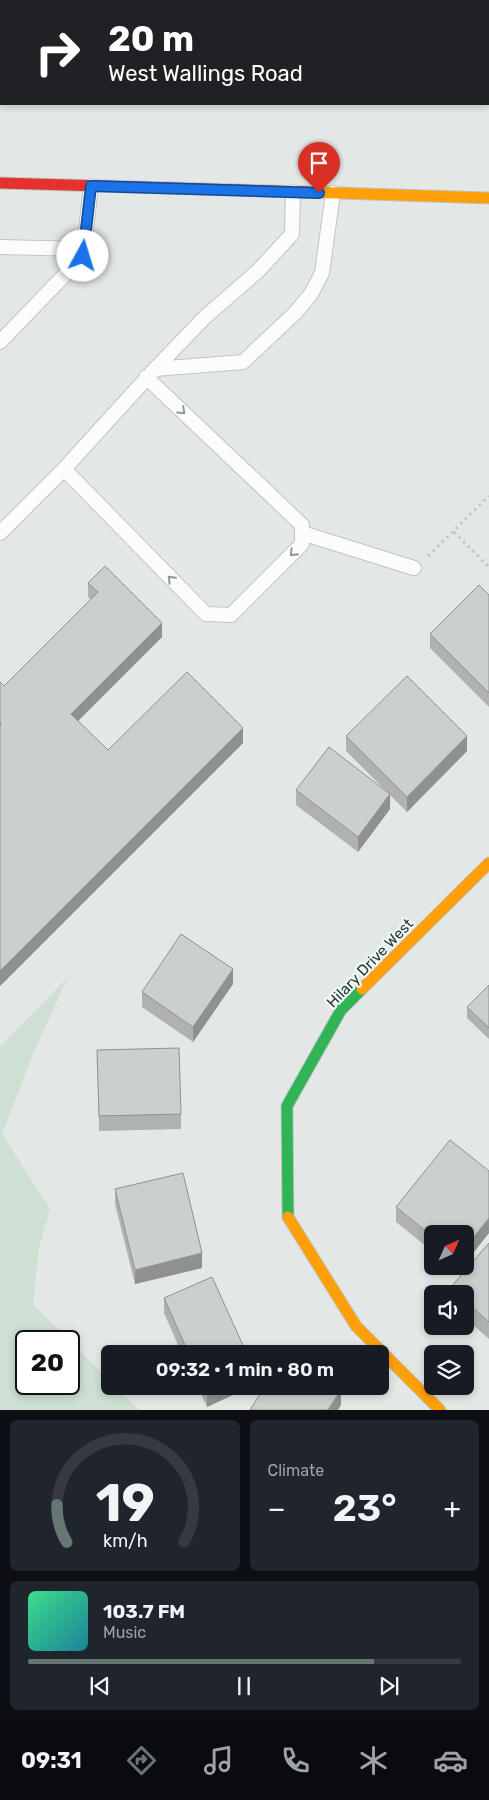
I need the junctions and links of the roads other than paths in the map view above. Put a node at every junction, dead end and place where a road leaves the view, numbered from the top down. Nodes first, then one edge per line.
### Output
1 (0, 183) edge
2 (91, 186) junction
3 (293, 192) junction
4 (333, 193) junction
5 (489, 198) edge
6 (0, 247) edge
7 (84, 249) junction
8 (0, 342) edge
9 (151, 373) junction
10 (64, 469) junction
11 (0, 533) edge
12 (302, 533) junction
13 (414, 568) road end
14 (489, 863) edge
15 (440, 1410) edge

1 - 2 street
2 - 3 street
2 - 7 lane
3 - 4 street
3 - 9 lane
4 - 5 street
4 - 9 lane
6 - 7 lane
7 - 8 lane
9 - 10 lane
9 -> 12 lane
10 - 11 lane
12 -> 10 lane
12 - 13 lane
14 - 15 street, Hilary Drive West

